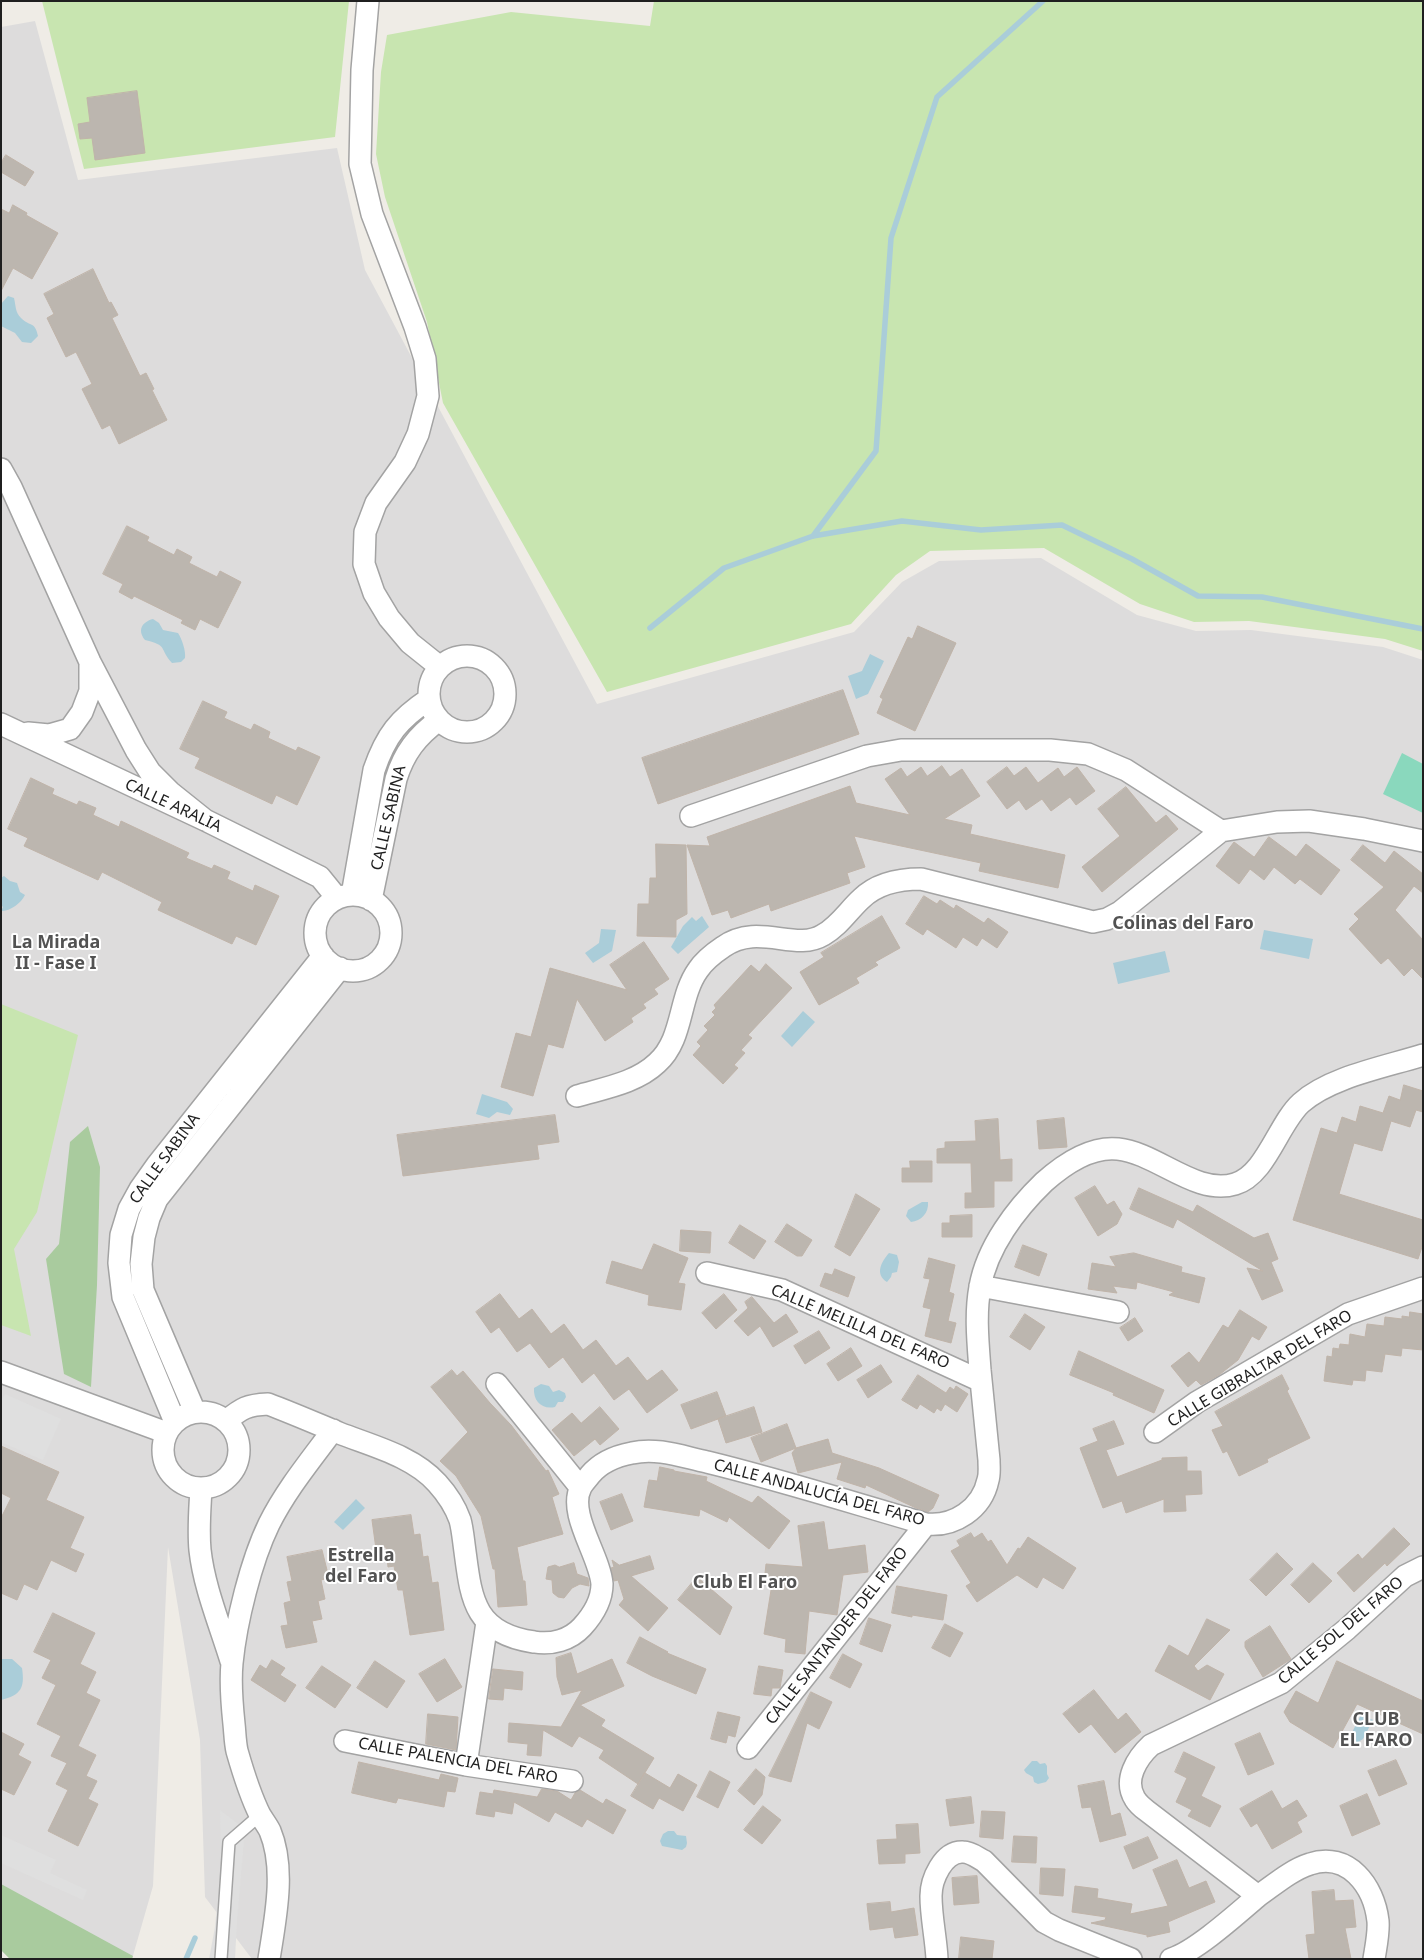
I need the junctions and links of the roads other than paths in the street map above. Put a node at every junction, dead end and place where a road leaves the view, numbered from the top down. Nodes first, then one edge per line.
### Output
1 (368, 1) edge
2 (1, 469) edge
3 (90, 662) junction
4 (440, 667) junction
5 (429, 698) junction
6 (120, 717) junction
7 (76, 720) junction
8 (439, 720) junction
9 (9, 728) edge
10 (136, 750) junction
11 (78, 761) junction
12 (106, 774) junction
13 (691, 816) dead end
14 (205, 820) junction
15 (1221, 832) junction
16 (1423, 841) edge
17 (353, 898) junction
18 (331, 962) junction
19 (1423, 1055) edge
20 (577, 1096) dead end
21 (707, 1273) dead end
22 (980, 1286) junction
23 (1423, 1288) edge
24 (1118, 1312) dead end
25 (1, 1372) edge
26 (981, 1381) junction
27 (497, 1384) dead end
28 (195, 1412) junction
29 (226, 1421) junction
30 (171, 1428) junction
31 (333, 1430) junction
32 (1155, 1432) dead end
33 (580, 1487) junction
34 (201, 1488) junction
35 (926, 1524) junction
36 (1423, 1567) edge
37 (487, 1622) junction
38 (232, 1664) junction
39 (344, 1742) dead end
40 (748, 1748) dead end
41 (466, 1765) junction
42 (572, 1781) dead end
43 (260, 1815) junction
44 (1258, 1896) junction
45 (221, 1959) edge
46 (269, 1959) edge
47 (937, 1959) edge
48 (1131, 1959) edge
49 (1171, 1959) edge
50 (1374, 1959) edge

1 - 4 street
2 - 3 street
3 - 6 street
3 - 7 street
4 - 5 street
4 - 8 street
5 - 8 street
5 - 17 street, CALLE SABINA
6 - 7 street
6 - 10 street
7 - 9 street
7 - 11 street
8 - 17 street, CALLE SABINA
9 - 11 street, CALLE ARALIA
10 - 12 street
10 - 14 street
11 - 12 street, CALLE ARALIA
12 - 14 street, CALLE ARALIA
13 - 15 street
14 - 17 street, CALLE ARALIA
15 - 16 street
15 - 20 street
17 - 18 street
17 - 18 street
18 - 28 street, CALLE SABINA
18 - 30 street, CALLE SABINA
19 - 22 street, CALLE ANDALUCÍA DEL FARO
21 - 26 street, CALLE MELILLA DEL FARO
22 - 24 street
22 - 26 street, CALLE ANDALUCÍA DEL FARO
23 - 32 street, CALLE GIBRALTAR DEL FARO
25 - 30 street
26 - 35 street, CALLE ANDALUCÍA DEL FARO
27 - 33 street
28 - 29 street
28 - 30 street
29 - 31 street
29 - 34 street
30 - 34 street
31 - 37 street
31 - 38 street
33 - 35 street, CALLE ANDALUCÍA DEL FARO
33 - 37 street
34 - 38 street
35 - 40 street, CALLE SANTANDER DEL FARO
36 - 44 street, CALLE SOL DEL FARO
37 - 41 street
38 - 43 street
39 - 41 street, CALLE PALENCIA DEL FARO
41 - 42 street, CALLE PALENCIA DEL FARO
43 - 45 lane
43 - 46 street
44 - 49 street
44 - 50 street
47 - 48 street

